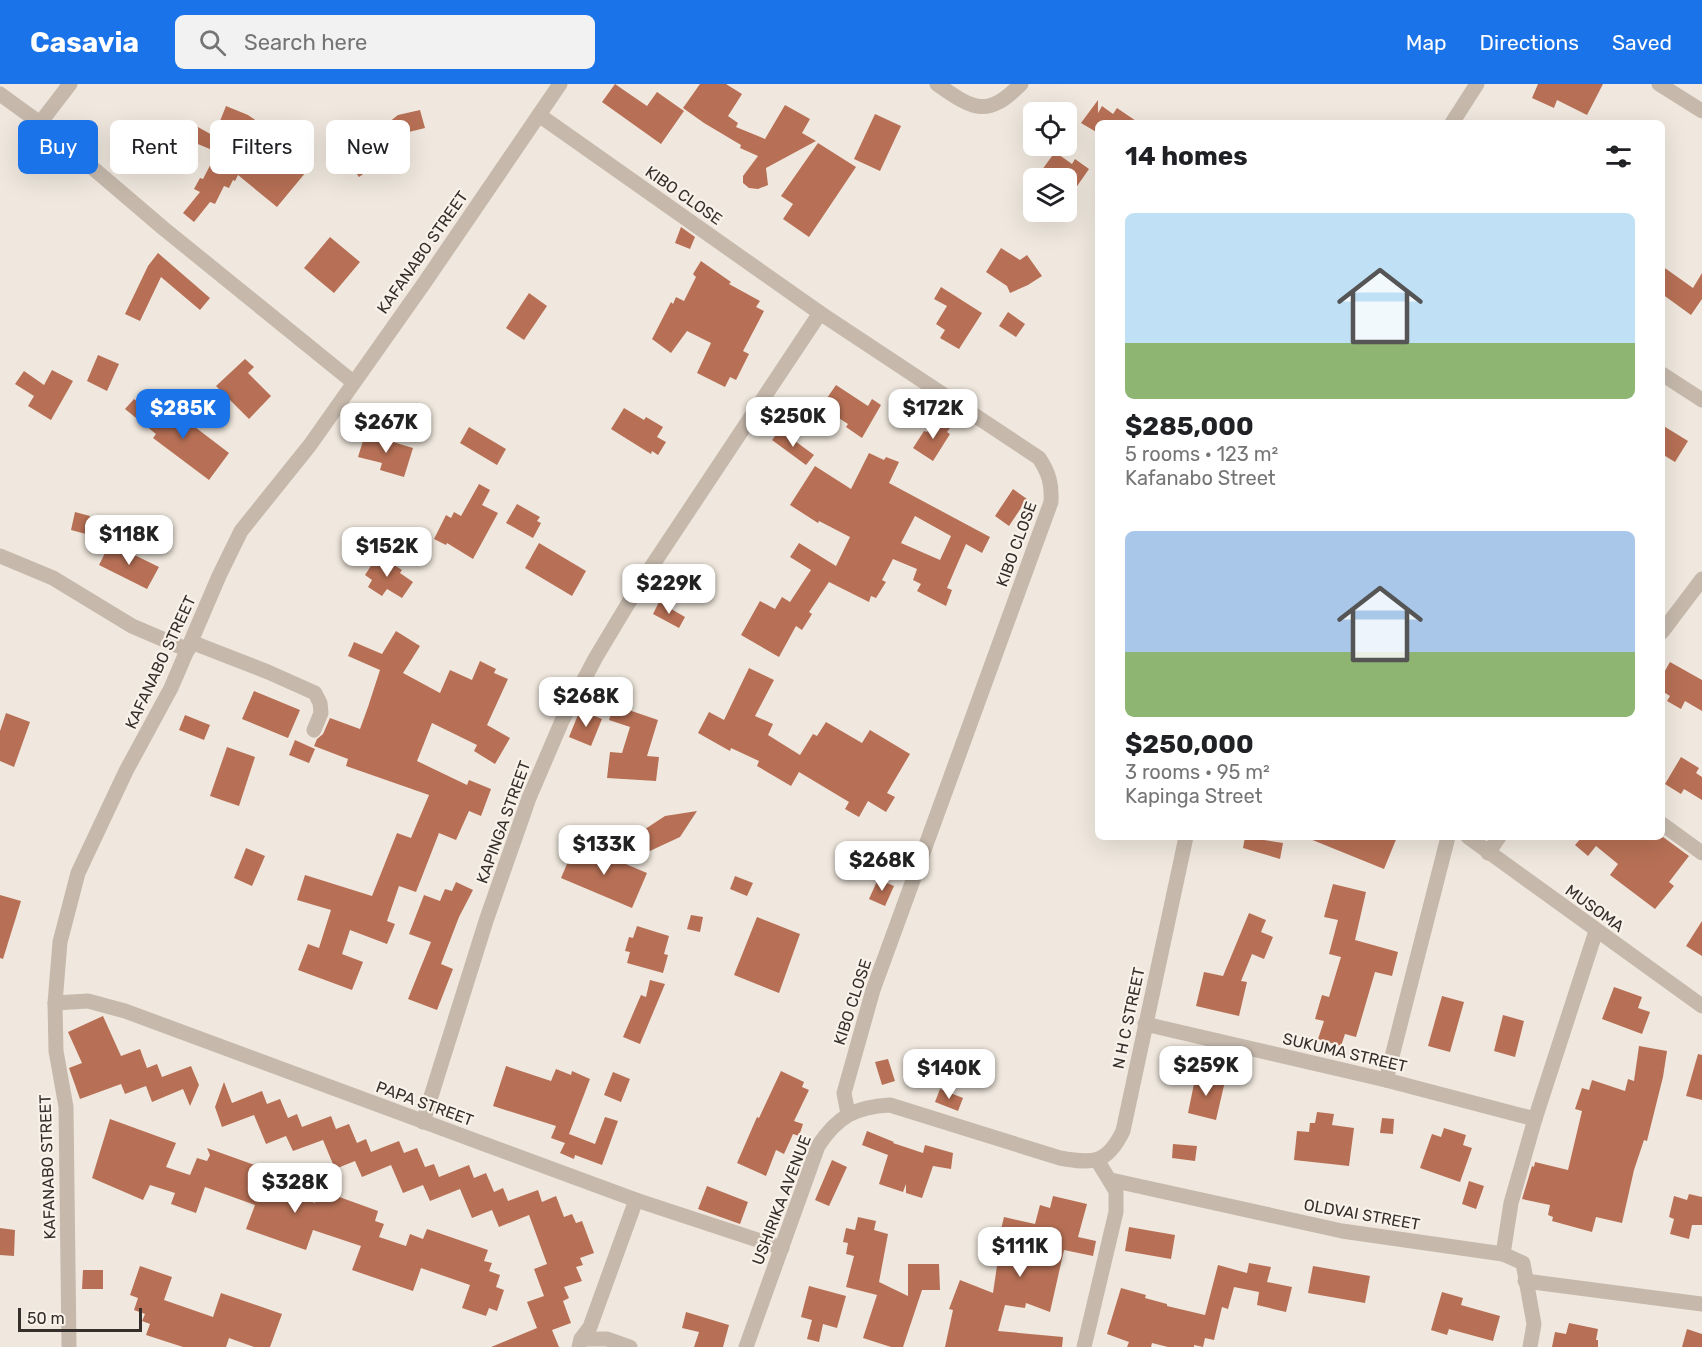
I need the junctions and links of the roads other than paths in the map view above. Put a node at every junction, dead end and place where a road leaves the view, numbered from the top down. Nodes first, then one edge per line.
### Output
1 (70, 84) edge
2 (560, 84) edge
3 (937, 84) edge
4 (1021, 84) edge
5 (1477, 84) edge
6 (1659, 84) edge
7 (0, 94) edge
8 (1702, 111) edge
9 (539, 115) junction
10 (36, 120) edge
11 (42, 120) edge
12 (1454, 120) edge
13 (98, 173) edge
14 (820, 313) junction
15 (1665, 376) edge
16 (353, 382) junction
17 (1702, 400) edge
18 (0, 556) edge
19 (1702, 579) edge
20 (1665, 628) edge
21 (189, 646) junction
22 (314, 730) dead end
23 (1665, 826) edge
24 (1185, 840) edge
25 (1447, 840) edge
26 (1472, 840) edge
27 (1497, 840) edge
28 (1488, 853) junction
29 (1702, 853) edge
30 (1596, 931) junction
31 (55, 1003) junction
32 (1702, 1006) edge
33 (1145, 1024) junction
34 (1386, 1080) junction
35 (848, 1114) junction
36 (1535, 1119) junction
37 (423, 1122) junction
38 (1097, 1160) junction
39 (1111, 1180) junction
40 (636, 1200) junction
41 (782, 1248) junction
42 (1503, 1254) junction
43 (1525, 1281) junction
44 (1702, 1304) edge
45 (580, 1343) edge
46 (69, 1347) edge
47 (630, 1347) edge
48 (746, 1347) edge
49 (1084, 1347) edge
50 (1530, 1347) edge

1 - 11 street
2 - 9 street, KAFANABO STREET
3 - 4 street
5 - 12 street
6 - 8 street
7 - 10 street
9 - 14 street, KIBO CLOSE
9 - 16 street, KAFANABO STREET
13 - 16 street
14 - 35 street, KIBO CLOSE
14 - 37 street, KAPINGA STREET
15 - 17 street
16 - 21 street, KAFANABO STREET
18 - 21 street
19 - 20 street
21 - 22 street
21 - 31 street, KAFANABO STREET
23 - 29 street
24 - 33 street, N H C STREET
25 - 34 street
26 - 28 street, MUSOMA
27 - 28 street
28 - 30 street, MUSOMA
30 - 32 street, MUSOMA
30 - 36 street
31 - 37 street, PAPA STREET
31 - 46 street, KAFANABO STREET
33 - 34 street, SUKUMA STREET
33 - 38 street, N H C STREET
34 - 36 street, SUKUMA STREET
35 - 38 street, USHIRIKA AVENUE
35 - 41 street, USHIRIKA AVENUE
36 - 42 street
37 - 40 street, PAPA STREET
38 - 39 street
39 - 42 street, OLDVAI STREET
39 - 49 street
40 - 41 street, PAPA STREET
40 - 45 street
41 - 48 street, USHIRIKA AVENUE
42 - 43 street
43 - 44 street
43 - 50 street
45 - 47 street

